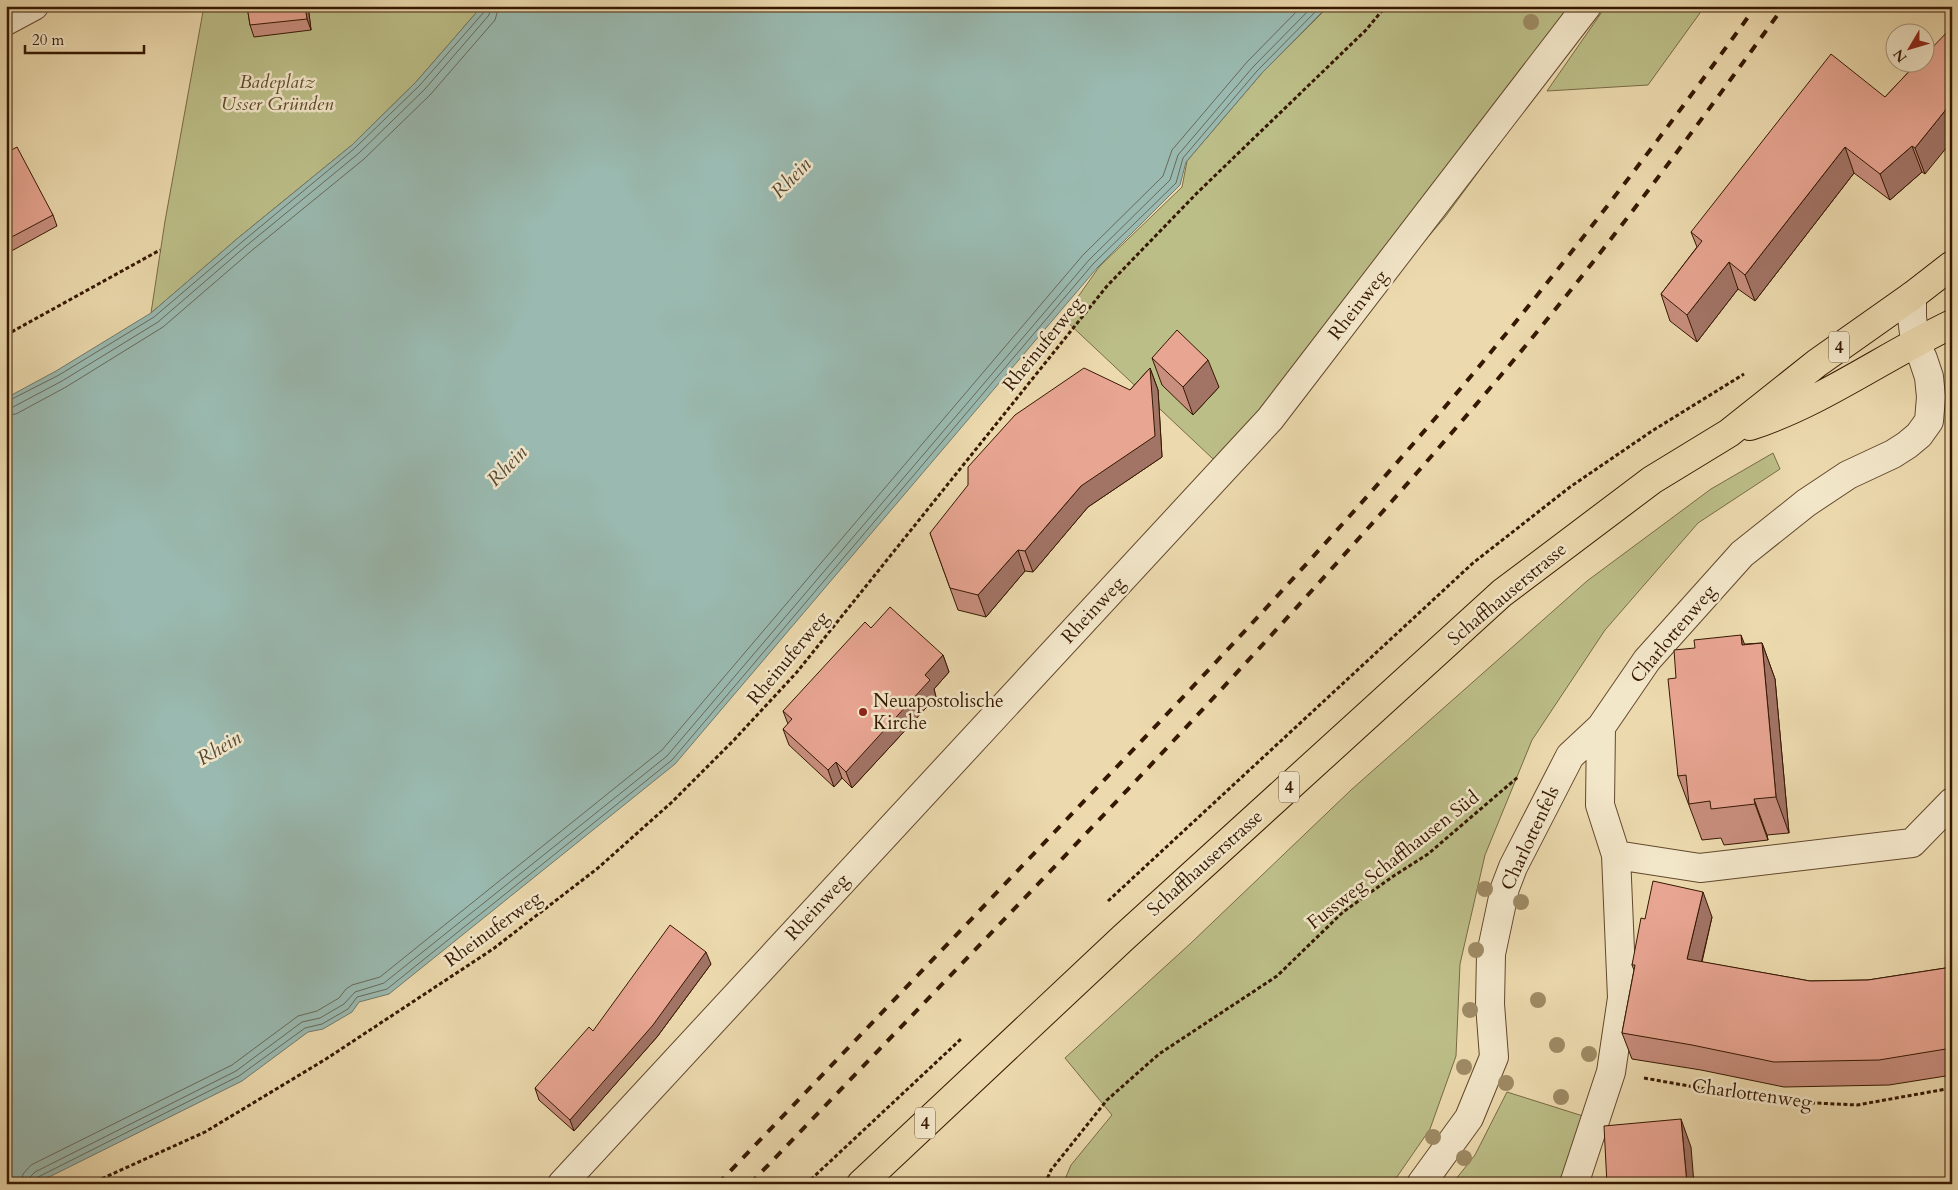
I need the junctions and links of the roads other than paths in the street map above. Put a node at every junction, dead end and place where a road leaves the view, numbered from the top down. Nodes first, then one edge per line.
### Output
1 (34, 6) edge
2 (1587, 6) edge
3 (6, 21) edge
4 (1952, 264) edge
5 (1912, 296) junction
6 (1952, 324) edge
7 (1915, 342) junction
8 (1729, 433) junction
9 (1601, 727) junction
10 (1952, 802) edge
11 (1616, 855) junction
12 (562, 1184) edge
13 (861, 1184) edge
14 (1421, 1184) edge
15 (1574, 1184) edge

1 - 3 street
2 - 12 street, Rheinweg
4 - 5 main road, Schaffhauserstrasse / 4
5 - 7 street, Charlottenweg
5 - 8 main road, Schaffhauserstrasse / 4
6 - 7 main road, Schaffhauserstrasse / 4
7 - 8 main road, Schaffhauserstrasse / 4
7 - 9 street, Charlottenweg
8 - 13 main road, Schaffhauserstrasse / 4
9 - 11 street
9 - 14 street, Charlottenfels
10 - 11 street
11 - 15 street

